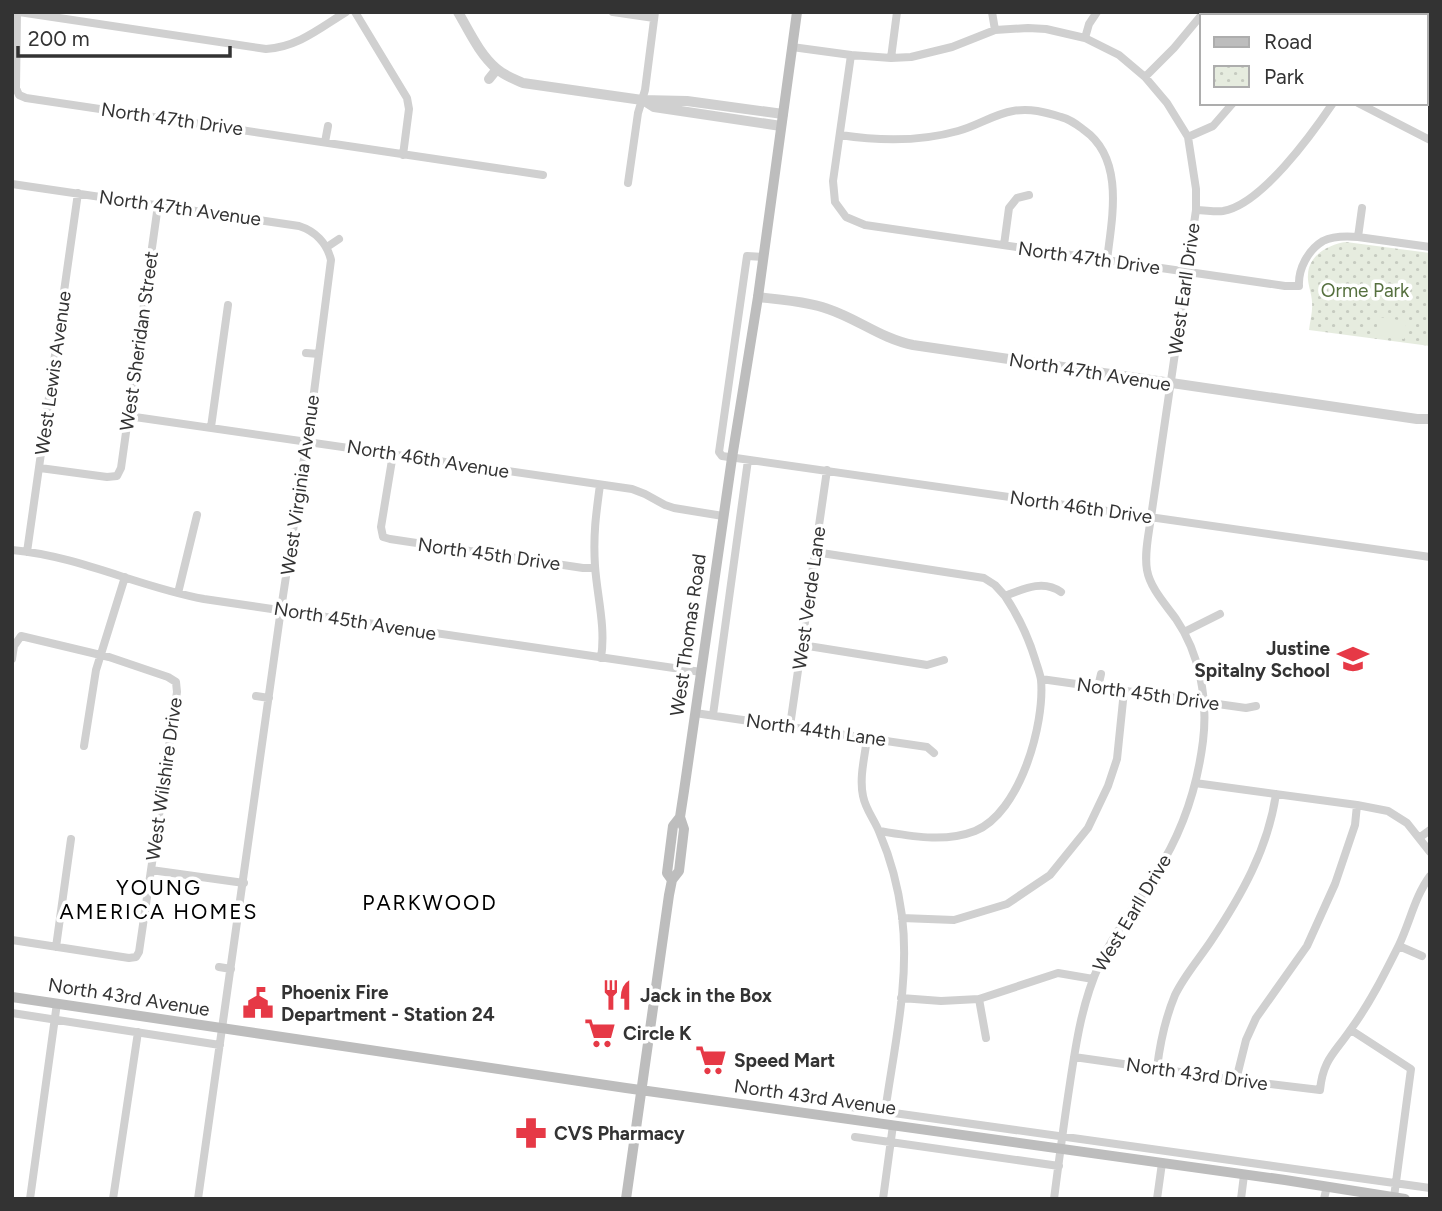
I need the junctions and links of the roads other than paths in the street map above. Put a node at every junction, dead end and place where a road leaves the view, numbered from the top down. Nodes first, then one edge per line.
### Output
1 (18, 12) edge
2 (346, 12) edge
3 (355, 12) edge
4 (458, 12) edge
5 (613, 12) edge
6 (797, 12) edge
7 (897, 12) edge
8 (992, 12) edge
9 (1097, 12) edge
10 (654, 15) edge
11 (1200, 17) edge
12 (995, 30) junction
13 (1085, 38) junction
14 (792, 47) junction
15 (851, 55) junction
16 (891, 58) junction
17 (497, 69) junction
18 (1145, 77) junction
19 (489, 79) dead end
20 (642, 100) junction
21 (1231, 105) edge
22 (1333, 105) edge
23 (1362, 105) edge
24 (783, 114) junction
25 (328, 126) dead end
26 (781, 126) junction
27 (840, 135) junction
28 (1188, 137) junction
29 (1430, 139) edge
30 (326, 142) junction
31 (403, 155) junction
32 (543, 175) dead end
33 (628, 183) dead end
34 (12, 184) edge
35 (78, 193) junction
36 (1029, 195) dead end
37 (158, 205) junction
38 (1362, 208) dead end
39 (1196, 210) junction
40 (1358, 237) junction
41 (339, 239) dead end
42 (1004, 245) junction
43 (327, 247) junction
44 (1430, 247) edge
45 (764, 257) junction
46 (1107, 260) junction
47 (1186, 272) junction
48 (758, 297) junction
49 (228, 305) dead end
50 (306, 353) dead end
51 (319, 354) junction
52 (1171, 384) junction
53 (128, 416) junction
54 (1430, 419) edge
55 (211, 427) junction
56 (307, 441) junction
57 (393, 454) junction
58 (732, 458) junction
59 (748, 460) junction
60 (40, 468) junction
61 (827, 470) junction
62 (600, 485) junction
63 (197, 515) dead end
64 (723, 516) junction
65 (1151, 517) junction
66 (12, 550) edge
67 (27, 552) junction
68 (816, 552) junction
69 (1430, 557) edge
70 (595, 568) junction
71 (125, 577) junction
72 (1061, 592) dead end
73 (178, 593) junction
74 (1005, 596) junction
75 (281, 609) junction
76 (1220, 614) dead end
77 (1184, 632) junction
78 (802, 645) junction
79 (100, 655) junction
80 (601, 658) junction
81 (12, 659) edge
82 (944, 660) dead end
83 (701, 672) junction
84 (1101, 674) dead end
85 (1041, 679) junction
86 (1098, 687) junction
87 (1124, 691) junction
88 (256, 696) dead end
89 (269, 698) junction
90 (1205, 703) junction
91 (1256, 706) dead end
92 (695, 713) junction
93 (713, 715) junction
94 (790, 726) junction
95 (867, 738) junction
96 (85, 746) dead end
97 (934, 753) dead end
98 (1195, 783) junction
99 (244, 793) dead end
100 (1276, 794) junction
101 (256, 795) junction
102 (1357, 805) junction
103 (1430, 830) edge
104 (879, 831) junction
105 (1419, 838) junction
106 (71, 839) dead end
107 (1430, 852) edge
108 (151, 870) junction
109 (1430, 876) edge
110 (244, 883) junction
111 (902, 918) junction
112 (12, 940) edge
113 (1399, 946) junction
114 (56, 947) junction
115 (1422, 956) dead end
116 (219, 967) dead end
117 (231, 968) junction
118 (1093, 979) junction
119 (12, 997) edge
120 (901, 998) junction
121 (979, 999) junction
122 (57, 1003) junction
123 (12, 1013) edge
124 (54, 1020) junction
125 (223, 1028) junction
126 (1351, 1030) junction
127 (138, 1032) junction
128 (986, 1038) dead end
129 (220, 1045) junction
130 (1074, 1057) junction
131 (1157, 1069) junction
132 (1236, 1080) junction
133 (642, 1091) junction
134 (844, 1106) dead end
135 (885, 1112) junction
136 (893, 1125) junction
137 (855, 1137) dead end
138 (1063, 1137) junction
139 (890, 1142) junction
140 (1061, 1149) junction
141 (1162, 1163) junction
142 (1059, 1166) junction
143 (1244, 1175) junction
144 (1396, 1183) junction
145 (1326, 1186) junction
146 (1430, 1188) edge
147 (1400, 1198) edge
148 (30, 1199) edge
149 (113, 1199) edge
150 (198, 1199) edge
151 (626, 1199) edge
152 (883, 1199) edge
153 (1054, 1199) edge
154 (1157, 1199) edge
155 (1241, 1199) edge
156 (1324, 1199) edge

1 - 2 street
1 - 30 street, North 47th Drive
3 - 31 street
4 - 17 street
5 - 10 street
6 - 14 main road, West Thomas Road
7 - 16 street
8 - 12 street
9 - 13 street
10 - 20 street
11 - 18 street
12 - 13 street, West Earll Drive
12 - 16 street, West Earll Drive
13 - 18 street, West Earll Drive
14 - 15 street, West Earll Drive
14 - 24 main road, West Thomas Road
15 - 16 street, West Earll Drive
15 - 27 street
17 - 19 street
17 - 20 street
18 - 28 street, West Earll Drive
20 - 24 street
20 - 26 street
20 - 33 street
21 - 28 street
22 - 39 street
23 - 29 street
24 - 26 main road, West Thomas Road
25 - 30 street
26 - 45 main road, West Thomas Road
27 - 42 street, North 47th Drive
27 - 46 street
28 - 39 street, West Earll Drive
30 - 31 street, North 47th Drive
31 - 32 street, North 47th Drive
34 - 35 street, North 47th Avenue
35 - 37 street, North 47th Avenue
35 - 60 street, West Lewis Avenue
36 - 42 street
37 - 43 street, North 47th Avenue
37 - 53 street, West Sheridan Street
38 - 40 street
39 - 47 street, West Earll Drive
40 - 44 street, North 47th Drive
40 - 47 street, North 47th Drive
41 - 43 street
42 - 46 street, North 47th Drive
43 - 51 street, West Virginia Avenue
45 - 48 main road, West Thomas Road
45 - 58 street
46 - 47 street, North 47th Drive
47 - 52 street, West Earll Drive
48 - 52 street, North 47th Avenue
48 - 58 main road, West Thomas Road
49 - 55 street
50 - 51 street
51 - 56 street, West Virginia Avenue
52 - 54 street, North 47th Avenue
52 - 65 street, West Earll Drive
53 - 55 street, North 46th Avenue
53 - 60 street, West Sheridan Street
55 - 56 street, North 46th Avenue
56 - 57 street, North 46th Avenue
56 - 75 street, West Virginia Avenue
57 - 62 street, North 46th Avenue
57 - 70 street, North 45th Drive
58 - 59 street, North 46th Drive
58 - 64 main road, West Thomas Road
59 - 61 street, North 46th Drive
59 - 93 street, West Thomas Road
60 - 67 street, West Lewis Avenue
61 - 65 street, North 46th Drive
61 - 68 street, West Verde Lane
62 - 64 street, North 46th Avenue
62 - 70 street
63 - 73 street
64 - 83 main road, West Thomas Road
65 - 69 street, North 46th Drive
65 - 77 street, West Earll Drive
66 - 67 street, North 45th Avenue
67 - 71 street, North 45th Avenue
68 - 74 street
68 - 78 street, West Verde Lane
70 - 80 street
71 - 73 street, North 45th Avenue
71 - 79 street
72 - 74 street
73 - 75 street, North 45th Avenue
74 - 85 street
75 - 80 street, North 45th Avenue
75 - 89 street, West Virginia Avenue
76 - 77 street
77 - 90 street, West Earll Drive
78 - 82 street
78 - 94 street, West Verde Lane
79 - 81 street
79 - 96 street
79 - 108 street, West Wilshire Drive
80 - 83 street, North 45th Avenue
83 - 92 main road, West Thomas Road
84 - 86 street
85 - 86 street, North 45th Drive
85 - 104 street
86 - 87 street, North 45th Drive
87 - 90 street, North 45th Drive
87 - 111 street
88 - 89 street
89 - 101 street, West Virginia Avenue
90 - 91 street, North 45th Drive
90 - 98 street, West Earll Drive
92 - 93 street, North 44th Lane
92 - 133 main road, West Thomas Road
93 - 94 street, North 44th Lane
94 - 95 street, North 44th Lane
95 - 97 street, North 44th Lane
95 - 104 street
98 - 100 street
98 - 118 street, West Earll Drive
99 - 101 street
100 - 102 street
100 - 131 street
101 - 110 street, West Virginia Avenue
102 - 105 street
102 - 132 street
103 - 105 street
104 - 111 street
105 - 107 street
106 - 114 street
108 - 110 street
108 - 114 street, West Wilshire Drive
109 - 113 street
110 - 117 street, West Virginia Avenue
111 - 120 street
112 - 114 street
113 - 115 street
113 - 126 street
116 - 117 street
117 - 125 street, West Virginia Avenue
118 - 121 street
118 - 130 street, West Earll Drive
119 - 122 main road, North 43rd Avenue
120 - 121 street
120 - 135 street
121 - 128 street
122 - 124 street
122 - 125 main road, North 43rd Avenue
123 - 124 street, North 43rd Avenue
124 - 127 street, North 43rd Avenue
124 - 148 street
125 - 129 street, West Virginia Avenue
125 - 133 main road, North 43rd Avenue
126 - 132 street, North 43rd Drive
126 - 144 street
127 - 129 street, North 43rd Avenue
127 - 149 street
129 - 150 street, West Virginia Avenue
130 - 131 street, North 43rd Drive
130 - 138 street, West Earll Drive
131 - 132 street, North 43rd Drive
133 - 136 main road, North 43rd Avenue
133 - 151 main road, West Thomas Road
134 - 135 street, North 43rd Avenue
135 - 138 street, North 43rd Avenue
136 - 139 street
136 - 140 main road, North 43rd Avenue
137 - 139 street, North 43rd Avenue
138 - 140 street, West Earll Drive
138 - 144 street, North 43rd Avenue
139 - 142 street, North 43rd Avenue
139 - 152 street
140 - 141 main road, North 43rd Avenue
140 - 142 street, West Earll Drive
141 - 143 main road, North 43rd Avenue
141 - 154 street
142 - 153 street, West Earll Drive
143 - 145 main road, North 43rd Avenue
143 - 155 street
144 - 146 street, North 43rd Avenue
144 - 147 street
145 - 147 main road, North 43rd Avenue
145 - 156 street

